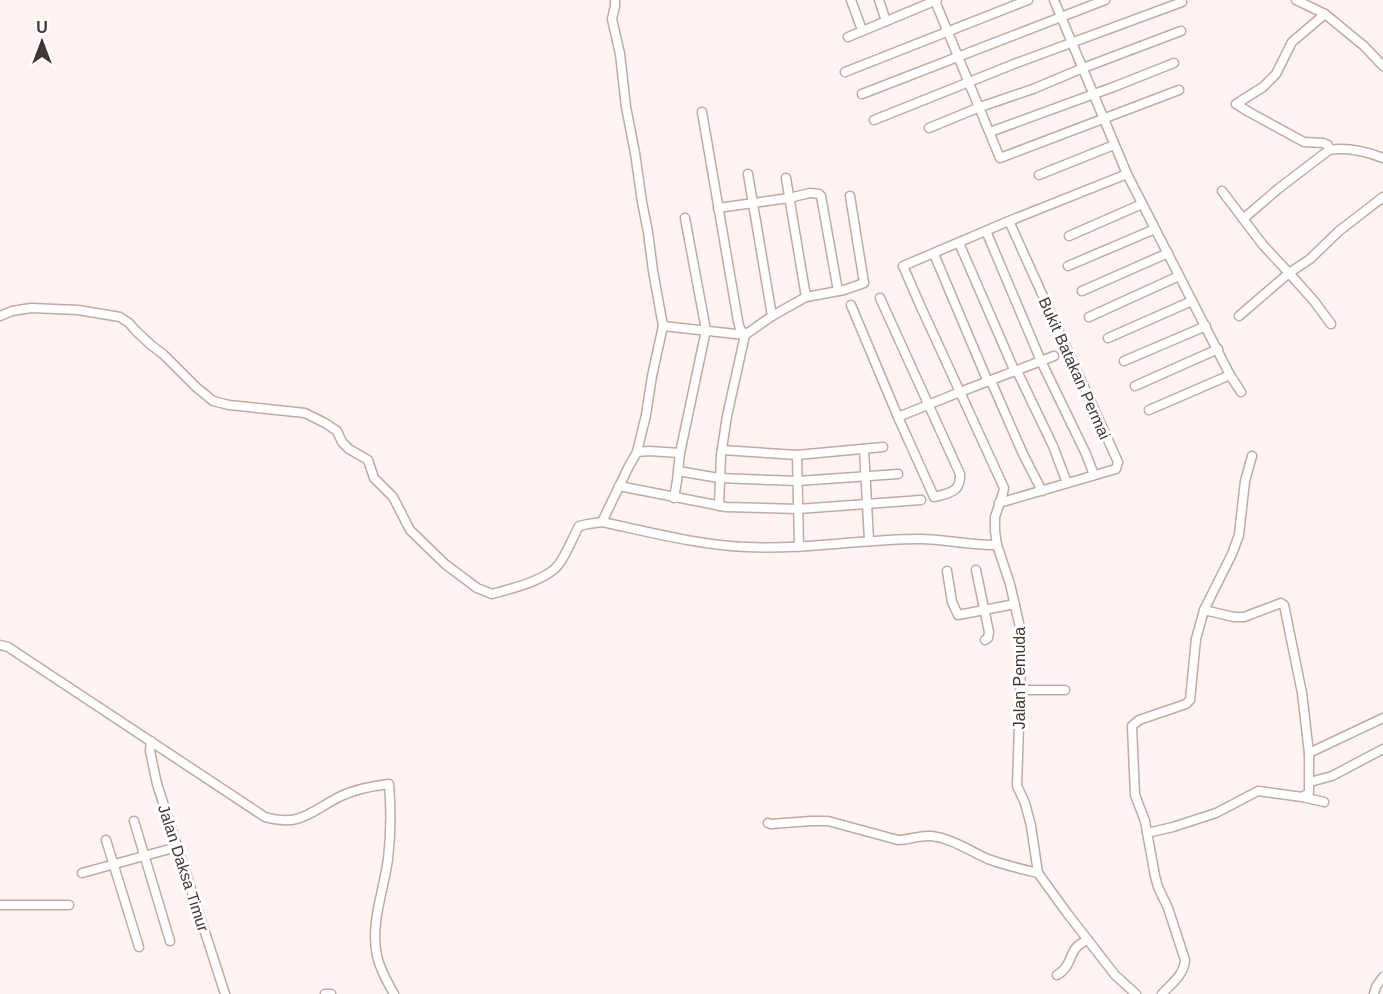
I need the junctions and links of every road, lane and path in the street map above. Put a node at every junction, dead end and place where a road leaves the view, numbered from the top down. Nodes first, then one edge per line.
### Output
1 (615, 0) edge
2 (851, 0) edge
3 (879, 0) edge
4 (909, 0) edge
5 (936, 0) edge
6 (1028, 0) edge
7 (1054, 0) edge
8 (1106, 0) edge
9 (1296, 0) edge
10 (1182, 2) dead end
11 (912, 10) junction
12 (1325, 14) junction
13 (1061, 17) junction
14 (886, 21) junction
15 (862, 30) junction
16 (949, 31) junction
17 (1180, 32) dead end
18 (848, 37) dead end
19 (1072, 43) junction
20 (959, 57) junction
21 (1174, 63) dead end
22 (1383, 66) edge
23 (1083, 68) junction
24 (845, 72) dead end
25 (969, 82) junction
26 (1179, 90) dead end
27 (1094, 93) junction
28 (862, 94) dead end
29 (980, 107) junction
30 (702, 112) dead end
31 (1105, 119) junction
32 (874, 120) dead end
33 (929, 128) dead end
34 (990, 132) junction
35 (1114, 145) junction
36 (1329, 150) junction
37 (1383, 158) edge
38 (748, 174) dead end
39 (1127, 174) junction
40 (1039, 176) dead end
41 (786, 178) dead end
42 (1222, 191) dead end
43 (850, 196) dead end
44 (1383, 196) edge
45 (789, 198) junction
46 (752, 203) junction
47 (1142, 204) junction
48 (718, 208) junction
49 (685, 218) dead end
50 (1244, 219) junction
51 (1009, 221) junction
52 (1155, 229) junction
53 (986, 231) junction
54 (1069, 236) dead end
55 (959, 243) junction
56 (1168, 253) junction
57 (934, 254) junction
58 (1068, 266) dead end
59 (1289, 273) junction
60 (1179, 276) junction
61 (838, 291) junction
62 (1082, 291) dead end
63 (806, 297) junction
64 (880, 298) dead end
65 (1192, 301) junction
66 (851, 305) dead end
67 (1239, 315) dead end
68 (0, 316) edge
69 (772, 316) junction
70 (1089, 317) dead end
71 (1330, 324) dead end
72 (663, 326) junction
73 (1206, 326) junction
74 (706, 330) junction
75 (744, 335) junction
76 (1108, 338) dead end
77 (1218, 349) junction
78 (1054, 356) dead end
79 (1041, 361) junction
80 (1124, 361) dead end
81 (1016, 371) junction
82 (1230, 375) junction
83 (989, 381) junction
84 (1135, 386) dead end
85 (960, 392) junction
86 (1241, 392) dead end
87 (928, 405) junction
88 (1149, 410) dead end
89 (898, 417) junction
90 (883, 447) dead end
91 (864, 449) junction
92 (722, 450) junction
93 (637, 452) junction
94 (680, 453) junction
95 (797, 455) junction
96 (1252, 456) dead end
97 (678, 471) junction
98 (898, 474) dead end
99 (1094, 476) junction
100 (719, 478) junction
101 (865, 478) junction
102 (798, 482) junction
103 (1067, 483) junction
104 (619, 486) junction
105 (1042, 490) junction
106 (674, 498) junction
107 (921, 500) dead end
108 (999, 503) junction
109 (866, 504) junction
110 (719, 506) junction
111 (798, 509) junction
112 (602, 522) junction
113 (869, 540) junction
114 (997, 545) junction
115 (799, 547) junction
116 (976, 570) dead end
117 (947, 571) dead end
118 (1015, 604) junction
119 (985, 610) junction
120 (1204, 610) junction
121 (985, 640) dead end
122 (0, 645) edge
123 (1020, 690) junction
124 (1065, 690) dead end
125 (1383, 718) edge
126 (151, 741) junction
127 (1383, 749) edge
128 (1308, 753) junction
129 (1310, 782) junction
130 (1302, 796) junction
131 (1324, 802) dead end
132 (134, 821) dead end
133 (768, 823) dead end
134 (1147, 833) junction
135 (106, 840) dead end
136 (177, 847) junction
137 (145, 856) junction
138 (114, 864) junction
139 (81, 873) dead end
140 (1038, 873) junction
141 (0, 905) edge
142 (69, 905) dead end
143 (1088, 940) junction
144 (171, 941) dead end
145 (139, 947) dead end
146 (1057, 975) dead end
147 (1383, 977) edge
148 (225, 994) edge
149 (325, 994) edge
150 (331, 994) edge
151 (394, 994) edge
152 (1136, 994) edge
153 (1162, 994) edge
154 (1374, 994) edge

1 - 72 street
2 - 15 street
3 - 14 street
4 - 11 street
5 - 11 street
5 - 16 street
6 - 16 street
7 - 13 street
8 - 13 street
9 - 12 street
10 - 19 street
11 - 14 street
12 - 22 street
12 - 36 street
13 - 19 street
13 - 20 street
14 - 15 street
15 - 18 street
16 - 20 street
16 - 24 street
17 - 23 street
19 - 23 street
19 - 25 street
20 - 25 street
20 - 28 street
21 - 27 street
23 - 27 street
23 - 29 street
25 - 29 street
25 - 32 street
26 - 31 street
27 - 31 street
27 - 34 street
29 - 33 street
29 - 34 street
30 - 48 street
31 - 34 street
31 - 35 street
35 - 39 street
35 - 40 street
36 - 37 street
36 - 50 street
38 - 46 street
39 - 47 street
39 - 51 street
41 - 45 street
42 - 50 street
43 - 61 street
44 - 59 street
45 - 46 street
45 - 61 street
45 - 63 street
46 - 48 street
46 - 69 street
47 - 52 street
47 - 54 street
48 - 75 street
49 - 74 street
50 - 59 street
51 - 53 street
51 - 99 street, Bukit Batakan Permai
52 - 56 street
52 - 58 street
53 - 55 street
53 - 79 street, Bukit Batakan Permai
55 - 57 street
55 - 81 street
56 - 60 street
56 - 62 street
57 - 83 street
57 - 85 street
59 - 67 street
59 - 71 street
60 - 65 street
60 - 70 street
61 - 63 street
63 - 69 street
64 - 87 street
65 - 73 street
65 - 76 street
66 - 89 street
68 - 112 street
69 - 75 street
72 - 74 street
72 - 93 street
73 - 77 street
73 - 80 street
74 - 75 street
74 - 94 street
75 - 92 street
77 - 82 street
77 - 84 street
78 - 79 street
79 - 81 street, Bukit Batakan Permai
79 - 99 street, Bukit Batakan Permai
81 - 83 street, Bukit Batakan Permai
81 - 103 street
82 - 86 street
82 - 88 street
83 - 85 street, Bukit Batakan Permai
83 - 105 street
85 - 87 street, Bukit Batakan Permai
85 - 108 street
87 - 89 street, Bukit Batakan Permai
87 - 89 street
90 - 91 street
91 - 95 street
91 - 101 street
92 - 95 street
92 - 100 street
93 - 94 street
93 - 104 street
94 - 97 street
95 - 102 street
96 - 120 street
97 - 100 street
97 - 106 street
98 - 101 street
99 - 103 street, Bukit Batakan Permai
100 - 102 street
100 - 110 street
101 - 102 street
101 - 109 street
102 - 111 street
103 - 105 street, Bukit Batakan Permai
104 - 106 street
104 - 112 street
105 - 108 street, Bukit Batakan Permai
106 - 110 street
107 - 109 street
108 - 114 street
109 - 111 street
109 - 113 street
110 - 111 street
111 - 115 street
112 - 115 street
113 - 114 street
113 - 115 street
114 - 118 street, Jalan Pemuda
116 - 119 street
117 - 119 street
118 - 119 street
118 - 123 street, Jalan Pemuda
119 - 121 street
120 - 128 street
120 - 134 street
122 - 126 street
123 - 124 street
123 - 140 street, Jalan Pemuda
125 - 128 street
126 - 136 street, Jalan Daksa Timur
126 - 151 street
127 - 129 street
128 - 129 street
129 - 130 street
130 - 131 street
130 - 134 street
132 - 137 street
133 - 140 street
134 - 153 street
135 - 138 street
136 - 137 street
136 - 148 street, Jalan Daksa Timur
137 - 138 street
137 - 144 street
138 - 139 street
138 - 145 street
140 - 143 street, Jalan Pemuda
141 - 142 street
143 - 146 street
143 - 152 street, Jalan Pemuda
147 - 154 street
149 - 150 street

